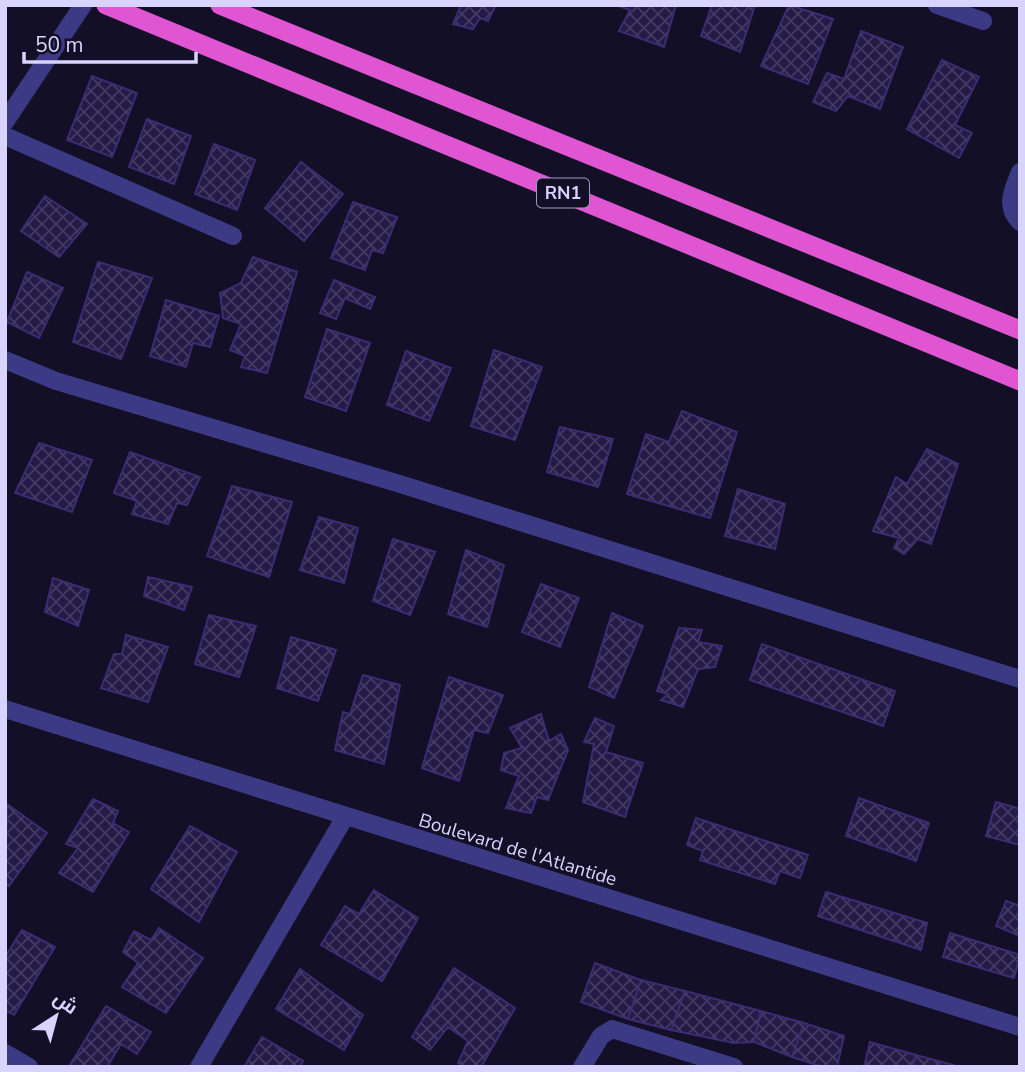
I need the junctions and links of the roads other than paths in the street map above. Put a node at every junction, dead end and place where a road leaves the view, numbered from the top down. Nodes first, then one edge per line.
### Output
1 (83, 5) edge
2 (106, 5) edge
3 (220, 5) edge
4 (937, 5) edge
5 (983, 21) dead end
6 (5, 122) edge
7 (5, 136) edge
8 (1020, 172) edge
9 (1020, 222) edge
10 (233, 236) dead end
11 (1020, 330) edge
12 (5, 360) edge
13 (1020, 381) edge
14 (1020, 679) edge
15 (5, 709) edge
16 (345, 817) junction
17 (1020, 1027) edge
18 (5, 1053) edge
19 (29, 1067) edge
20 (200, 1067) edge
21 (582, 1067) edge
22 (734, 1067) edge

1 - 6 street
2 - 13 highway, RN1
3 - 11 highway, RN1
4 - 5 street
7 - 10 street
8 - 9 street
12 - 14 street
15 - 16 street, Boulevard de l'Atlantide
16 - 17 street, Boulevard de l'Atlantide
16 - 20 street
18 - 19 street
21 - 22 street

